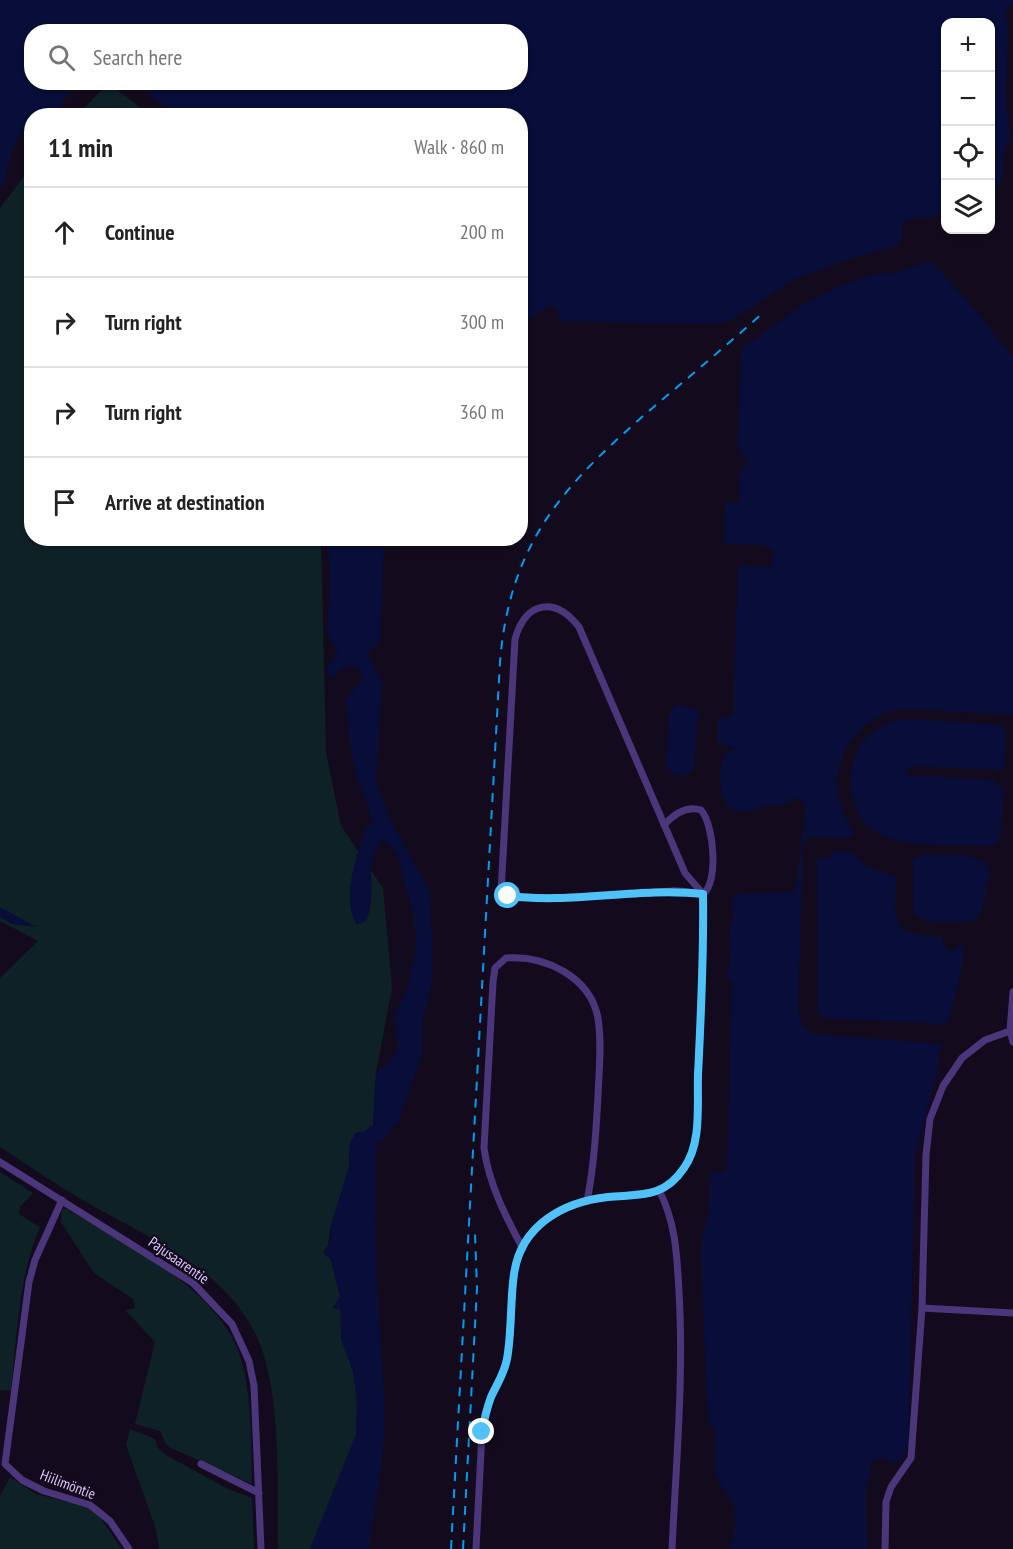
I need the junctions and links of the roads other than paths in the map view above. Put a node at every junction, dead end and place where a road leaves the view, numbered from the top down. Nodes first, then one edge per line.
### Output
1 (664, 825) junction
2 (703, 894) junction
3 (1013, 992) edge
4 (1010, 1031) junction
5 (1013, 1042) edge
6 (0, 1162) edge
7 (659, 1190) junction
8 (62, 1200) junction
9 (586, 1201) junction
10 (523, 1249) junction
11 (922, 1308) junction
12 (1013, 1313) edge
13 (201, 1464) dead end
14 (259, 1493) junction
15 (129, 1549) edge
16 (261, 1549) edge
17 (476, 1549) edge
18 (672, 1549) edge
19 (885, 1549) edge

1 - 2 street
1 - 2 street
1 - 2 street
2 - 7 street
3 - 4 street
4 - 5 street
4 - 11 street
6 - 8 street, Pajusaarentie
7 - 9 street
7 - 18 street
8 - 14 street, Pajusaarentie
8 - 15 street, Hiilimöntie
9 - 10 street
9 - 10 street
10 - 17 street
11 - 12 street
11 - 19 street
13 - 14 street
14 - 16 street, Pajusaarentie

